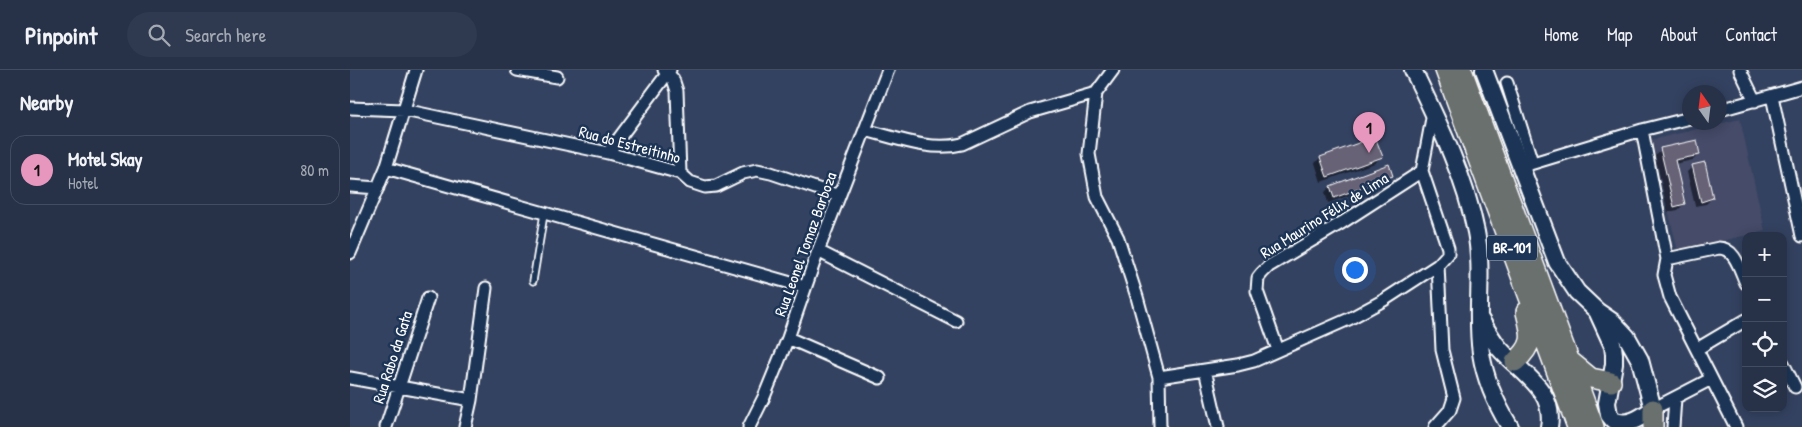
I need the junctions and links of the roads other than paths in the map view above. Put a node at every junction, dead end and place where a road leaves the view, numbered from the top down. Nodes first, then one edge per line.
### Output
1 (416, 70) edge
2 (517, 70) edge
3 (888, 70) edge
4 (1113, 70) edge
5 (1413, 70) edge
6 (1445, 70) edge
7 (1462, 70) edge
8 (1484, 70) edge
9 (1740, 70) edge
10 (668, 71) edge
11 (557, 76) dead end
12 (1507, 83) dead end
13 (1802, 87) edge
14 (1096, 93) junction
15 (1772, 96) junction
16 (1755, 101) junction
17 (350, 108) edge
18 (1727, 108) edge
19 (404, 110) junction
20 (1433, 113) junction
21 (1682, 120) edge
22 (866, 130) junction
23 (1642, 130) junction
24 (608, 153) junction
25 (1526, 165) junction
26 (386, 168) junction
27 (1422, 171) junction
28 (680, 173) junction
29 (350, 186) edge
30 (378, 188) junction
31 (839, 196) junction
32 (544, 214) junction
33 (1507, 236) junction
34 (1802, 236) edge
35 (818, 250) junction
36 (350, 253) edge
37 (1667, 259) junction
38 (1438, 265) junction
39 (1743, 277) edge
40 (533, 281) dead end
41 (805, 287) junction
42 (486, 288) dead end
43 (428, 298) dead end
44 (1597, 311) junction
45 (1480, 319) junction
46 (956, 321) dead end
47 (1743, 322) edge
48 (788, 338) junction
49 (1697, 349) junction
50 (1278, 350) junction
51 (1568, 360) junction
52 (1516, 362) junction
53 (1785, 367) edge
54 (1205, 370) junction
55 (1159, 377) junction
56 (350, 378) edge
57 (880, 378) dead end
58 (1712, 379) junction
59 (1610, 382) junction
60 (398, 387) junction
61 (1795, 387) dead end
62 (1675, 398) junction
63 (471, 400) junction
64 (1653, 418) edge
65 (386, 427) edge
66 (465, 427) edge
67 (749, 427) edge
68 (1160, 427) edge
69 (1218, 427) edge
70 (1435, 427) edge
71 (1510, 427) edge
72 (1549, 427) edge
73 (1577, 427) edge
74 (1594, 427) edge
75 (1673, 427) edge
76 (1736, 427) edge

1 - 19 street
2 - 11 street
3 - 22 street, Rua Leonel Tomaz Barboza
4 - 14 street
5 - 20 main road
6 - 33 highway, BR-101
7 - 51 highway, BR-101
8 - 25 main road
9 - 16 street
10 - 24 street
10 - 28 street
12 - 25 street
13 - 15 street
14 - 22 street
14 - 55 street
15 - 16 street
15 - 34 street
16 - 18 street
17 - 19 street, Rua do Estreitinho
19 - 24 street, Rua do Estreitinho
19 - 26 street
20 - 27 street
20 - 45 main road
21 - 23 street
22 - 31 street, Rua Leonel Tomaz Barboza
23 - 25 street
23 - 37 street
24 - 28 street, Rua do Estreitinho
25 - 44 main road
26 - 30 street
26 - 32 street
27 - 38 street
27 - 50 street, Rua Maurino Félix de Lima
28 - 31 street, Rua do Estreitinho
29 - 30 street
30 - 36 street
31 - 35 street, Rua Leonel Tomaz Barboza
32 - 40 lane
32 - 41 street
33 - 52 highway
33 - 73 highway, BR-101
35 - 41 street, Rua Leonel Tomaz Barboza
35 - 46 street
37 - 39 street
37 - 49 street
38 - 50 street
38 - 70 street
41 - 48 street, Rua Leonel Tomaz Barboza
42 - 63 street
43 - 60 street, Rua Rabo da Gata
44 - 59 main road
44 - 64 main road
45 - 52 main road
45 - 71 main road
47 - 49 street
48 - 57 street
48 - 67 street, Rua Leonel Tomaz Barboza
49 - 58 street
50 - 54 street
51 - 59 highway
51 - 74 highway, BR-101
52 - 72 main road
53 - 61 street
54 - 55 street
54 - 69 street
55 - 68 street
56 - 60 street
58 - 62 street
58 - 76 street
59 - 64 main road
60 - 63 street
60 - 65 street, Rua Rabo da Gata
62 - 64 street
62 - 75 street
63 - 66 street

